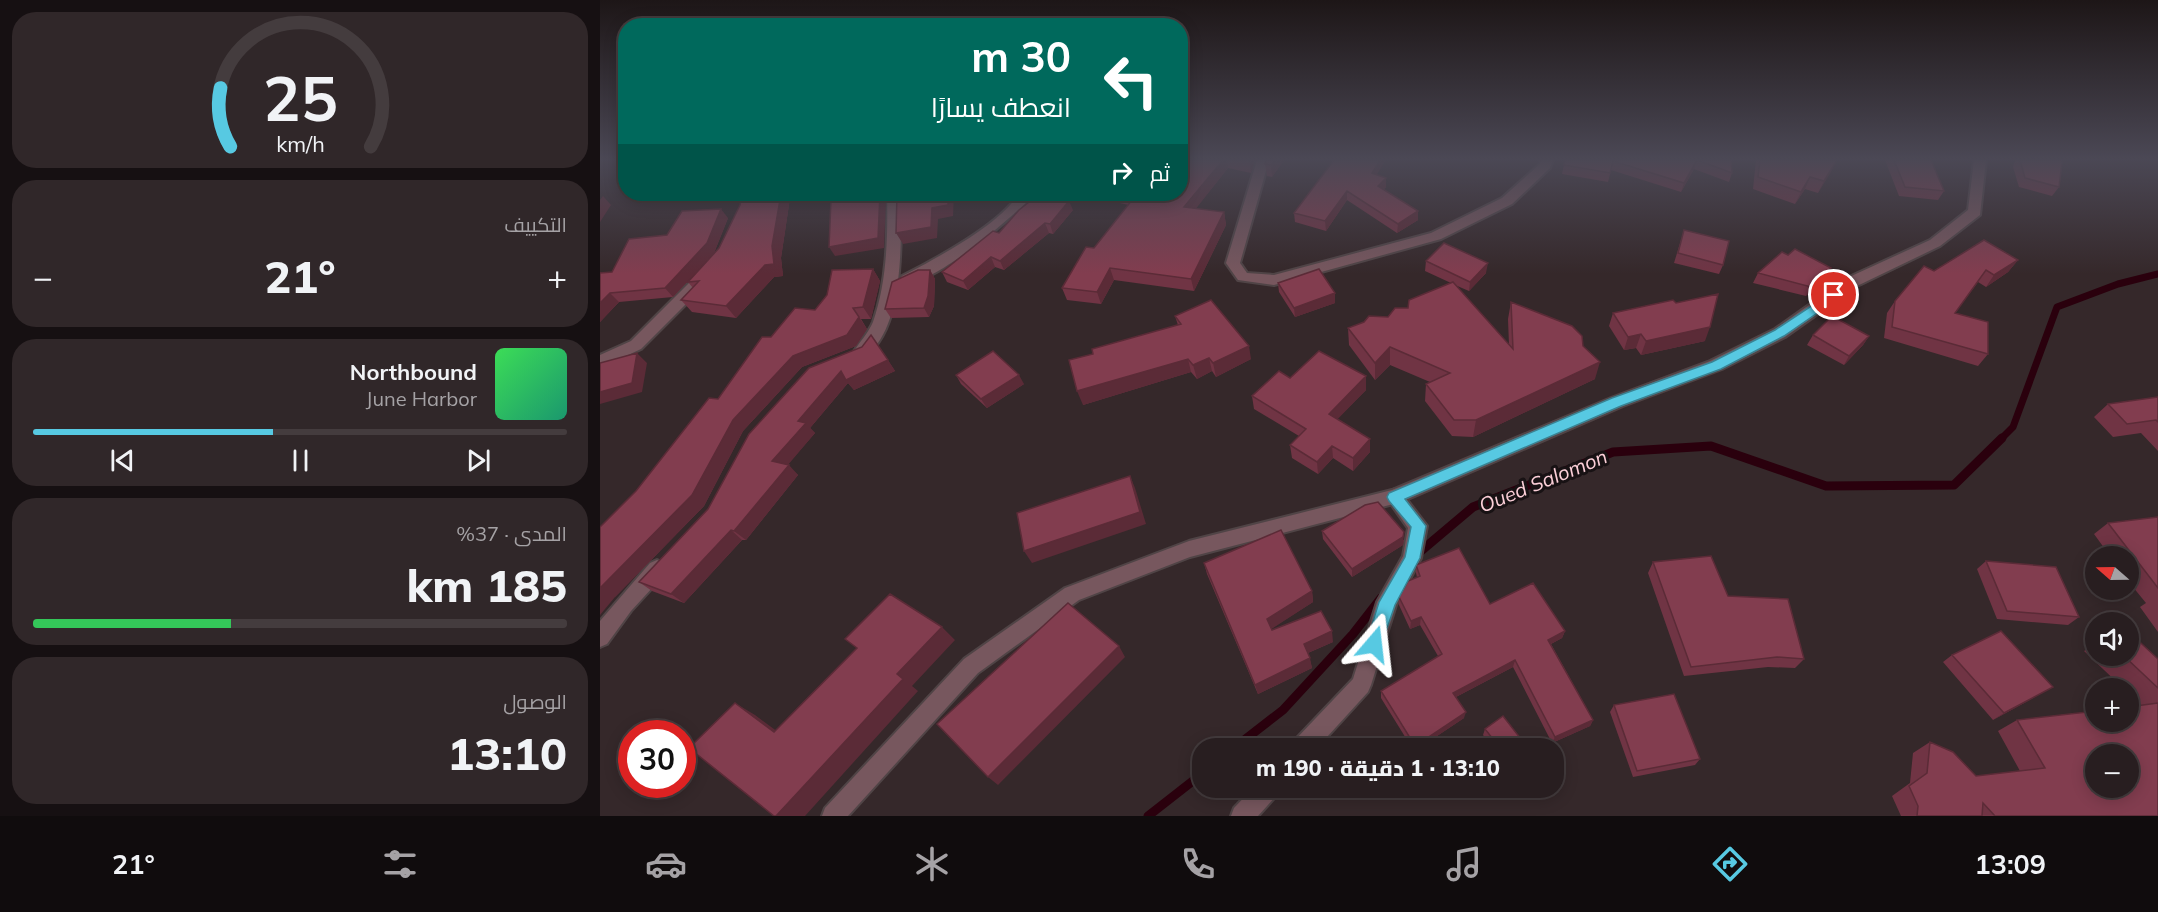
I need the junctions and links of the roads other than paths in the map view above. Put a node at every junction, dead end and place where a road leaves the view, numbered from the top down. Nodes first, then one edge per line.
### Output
1 (1252, 198) edge
2 (1510, 198) edge
3 (1976, 198) edge
4 (894, 201) edge
5 (1021, 201) edge
6 (708, 271) edge
7 (889, 286) junction
8 (842, 361) edge
9 (600, 362) edge
10 (1395, 497) junction
11 (672, 554) edge
12 (600, 637) edge
13 (1312, 738) edge
14 (1259, 798) edge
15 (833, 816) edge
16 (1242, 816) edge

1 - 2 street
3 - 10 street
4 - 7 street
5 - 7 street
6 - 9 street
7 - 8 street
10 - 13 street
10 - 15 street
11 - 12 street
14 - 16 street

